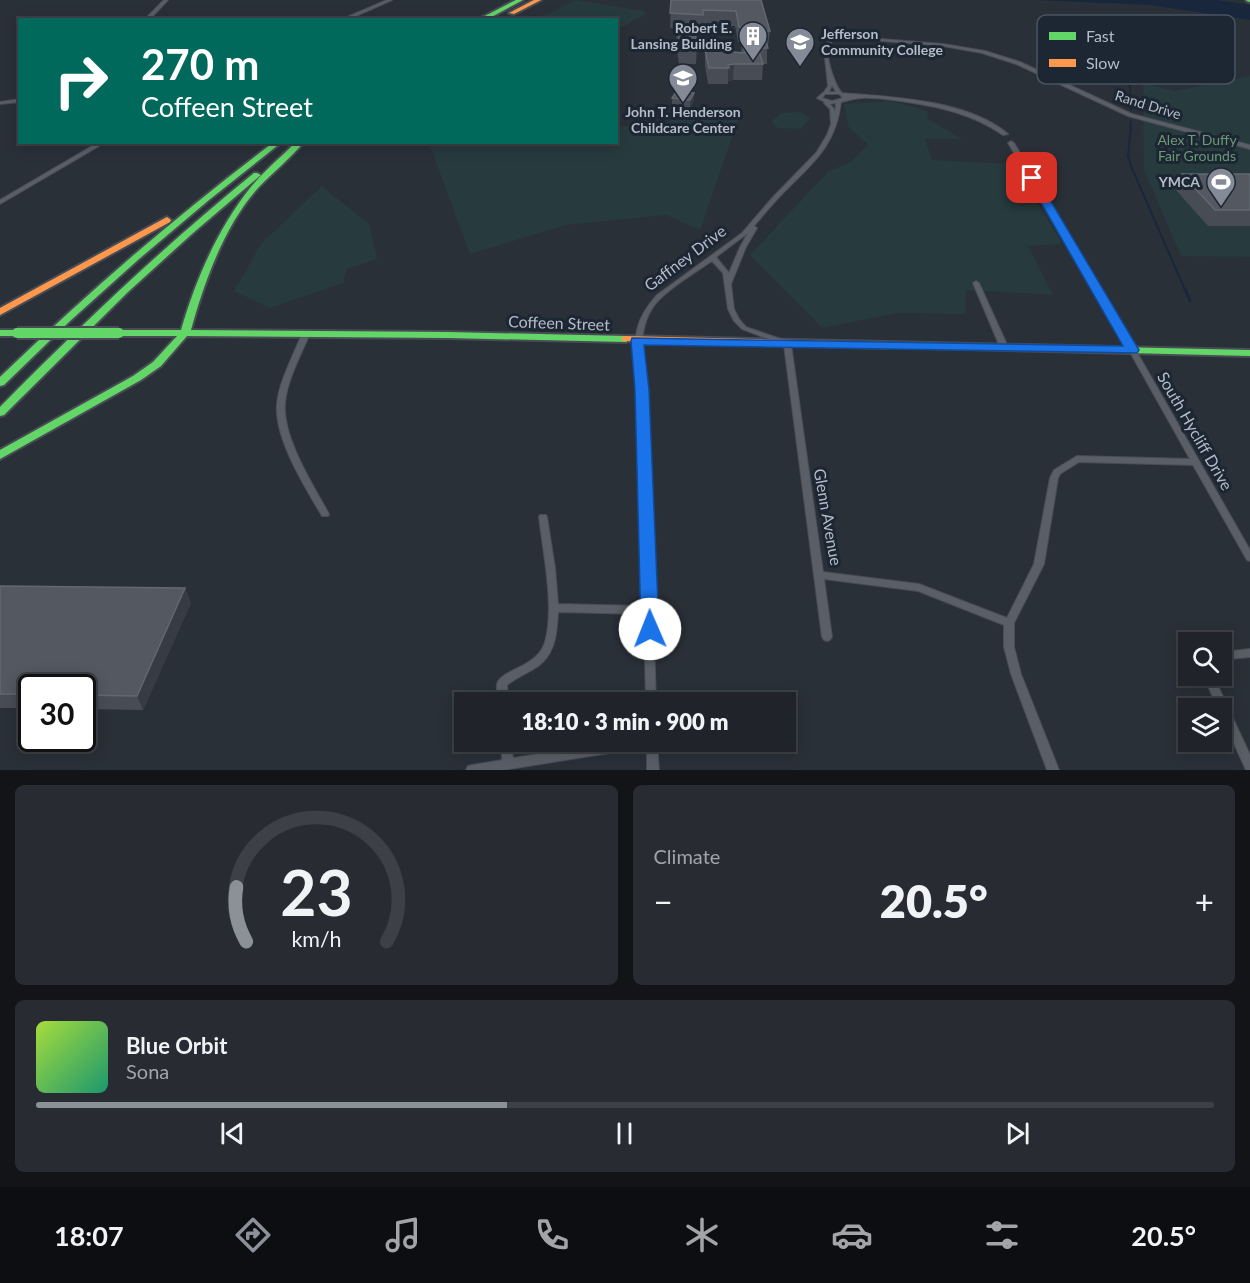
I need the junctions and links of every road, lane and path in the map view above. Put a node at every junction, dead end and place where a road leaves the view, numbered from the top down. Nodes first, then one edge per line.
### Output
1 (166, 0) edge
2 (390, 0) edge
3 (520, 0) edge
4 (538, 0) edge
5 (148, 18) edge
6 (347, 18) edge
7 (484, 18) edge
8 (503, 18) edge
9 (827, 61) junction
10 (1037, 72) edge
11 (1063, 84) edge
12 (826, 92) junction
13 (841, 98) junction
14 (18, 100) edge
15 (825, 101) junction
16 (0, 103) edge
17 (834, 124) junction
18 (1005, 134) dead end
19 (1011, 143) dead end
20 (101, 144) edge
21 (276, 144) edge
22 (297, 144) edge
23 (298, 144) edge
24 (1250, 147) edge
25 (256, 159) junction
26 (0, 202) edge
27 (757, 221) junction
28 (713, 258) junction
29 (976, 283) dead end
30 (728, 284) junction
31 (0, 312) edge
32 (0, 333) edge
33 (185, 333) junction
34 (306, 333) junction
35 (637, 341) junction
36 (787, 344) junction
37 (1004, 347) junction
38 (1132, 350) junction
39 (1250, 353) edge
40 (0, 383) edge
41 (0, 413) edge
42 (0, 455) edge
43 (1195, 462) junction
44 (325, 514) dead end
45 (543, 517) dead end
46 (1250, 558) edge
47 (820, 575) junction
48 (553, 608) junction
49 (649, 610) junction
50 (1009, 623) junction
51 (827, 637) dead end
52 (1250, 653) edge
53 (1232, 655) edge
54 (1213, 686) edge
55 (503, 692) edge
56 (651, 692) edge
57 (507, 752) edge
58 (583, 752) edge
59 (653, 752) edge
60 (508, 764) junction
61 (1250, 767) edge
62 (472, 770) edge
63 (654, 770) edge
64 (1053, 770) edge

1 - 5 street
2 - 6 street
3 - 7 main road
4 - 8 main road
9 - 10 street, Rand Drive
9 - 12 street
9 - 13 street
11 - 24 street, Rand Drive
12 - 13 street
12 - 15 street
13 - 15 street
13 - 17 street, Gaffney Drive
13 - 18 street
14 - 16 street
15 - 17 street
17 - 27 street, Gaffney Drive
19 - 38 street, South Hycliff Drive
20 - 26 street
21 - 25 main road
22 - 41 main road
23 - 33 main road
25 - 31 main road
25 - 40 main road
27 - 28 street, Gaffney Drive
27 - 30 street
28 - 30 street
28 - 35 street, Gaffney Drive
29 - 37 street
30 - 36 street
32 - 33 main road, Coffeen Street, bridge
33 - 34 main road, Coffeen Street
33 - 42 main road
34 - 35 main road, Coffeen Street
34 - 44 street
35 - 36 main road, Coffeen Street
35 - 49 street, Gaffney Drive
36 - 37 main road, Coffeen Street
36 - 47 street, Glenn Avenue
37 - 38 main road, Coffeen Street
38 - 39 main road, Coffeen Street
38 - 43 street, South Hycliff Drive
43 - 46 street, South Hycliff Drive
43 - 50 street
45 - 48 street
47 - 50 street, Glenn Avenue
47 - 51 street
48 - 49 street
48 - 55 street
49 - 56 street, Gaffney Drive
50 - 64 street
52 - 53 street
54 - 61 street
57 - 60 street
58 - 60 street
59 - 63 street
60 - 62 street

